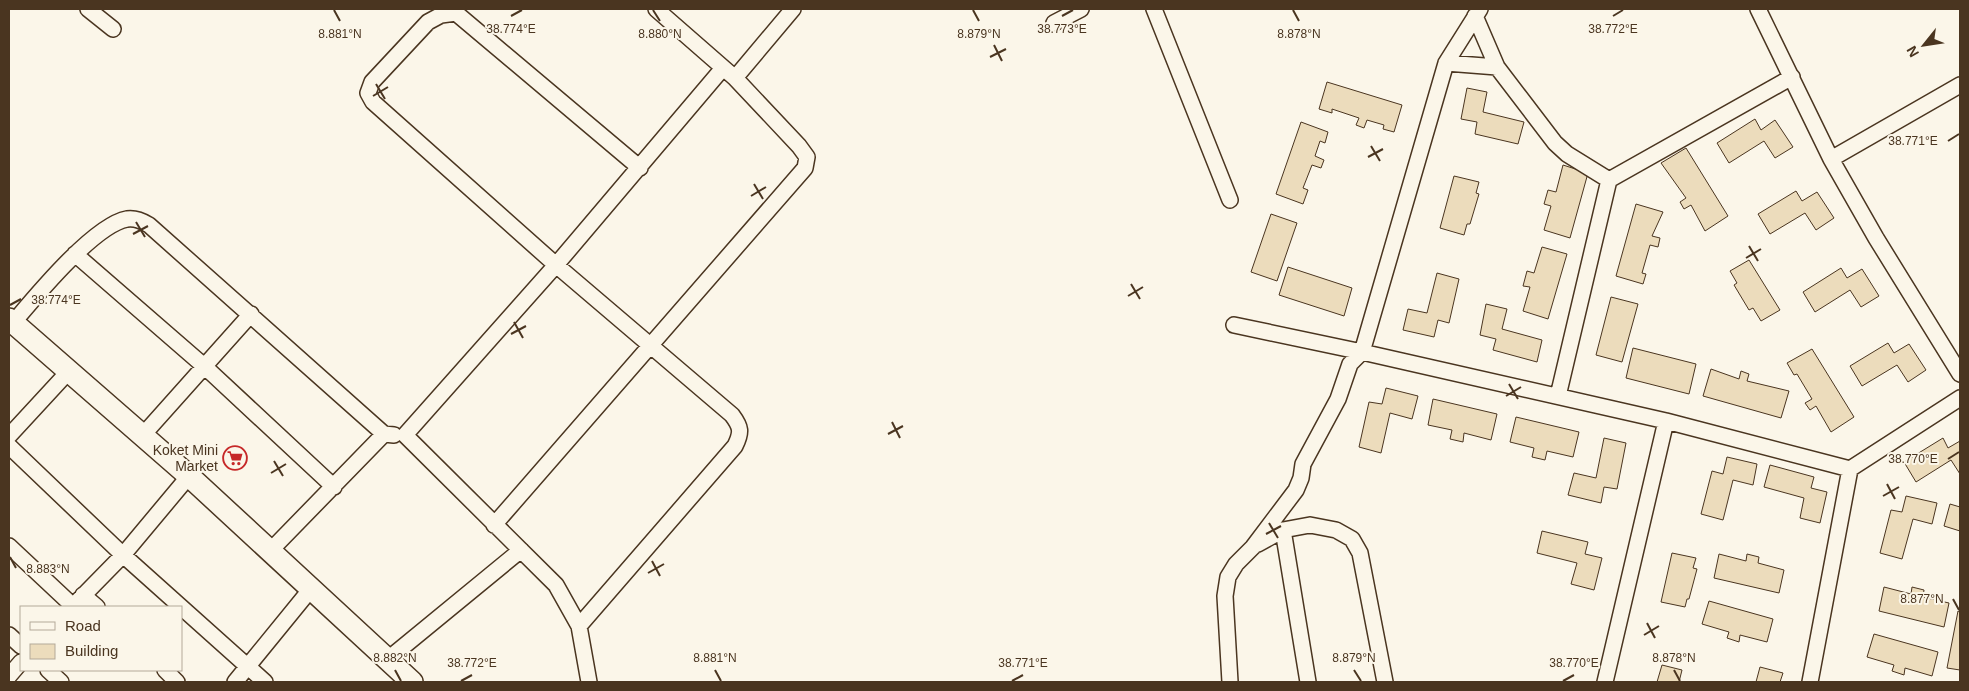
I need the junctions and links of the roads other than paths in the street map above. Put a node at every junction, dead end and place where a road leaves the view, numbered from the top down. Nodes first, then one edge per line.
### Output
1 (88, 9) edge
2 (656, 9) edge
3 (793, 9) edge
4 (1081, 9) edge
5 (1154, 9) edge
6 (1758, 9) edge
7 (458, 11) edge
8 (1477, 12) edge
9 (1054, 23) dead end
10 (113, 29) dead end
11 (1446, 63) junction
12 (1497, 67) junction
13 (723, 68) junction
14 (1792, 77) junction
15 (735, 78) junction
16 (1960, 85) edge
17 (1831, 159) junction
18 (640, 168) junction
19 (1609, 180) junction
20 (1230, 200) dead end
21 (75, 254) junction
22 (556, 265) junction
23 (251, 314) junction
24 (11, 321) edge
25 (1234, 325) dead end
26 (652, 344) junction
27 (1362, 352) junction
28 (204, 366) junction
29 (69, 371) junction
30 (1960, 374) edge
31 (1558, 396) junction
32 (1960, 398) edge
33 (1666, 421) junction
34 (384, 434) junction
35 (143, 435) junction
36 (405, 435) junction
37 (9, 436) edge
38 (9, 446) edge
39 (1850, 469) junction
40 (189, 476) junction
41 (334, 487) junction
42 (494, 526) junction
43 (1283, 530) junction
44 (9, 546) edge
45 (1253, 547) junction
46 (271, 550) junction
47 (521, 550) junction
48 (123, 554) junction
49 (310, 590) junction
50 (76, 603) edge
51 (92, 606) edge
52 (181, 606) edge
53 (182, 607) edge
54 (579, 626) junction
55 (9, 634) edge
56 (20, 645) edge
57 (387, 660) junction
58 (20, 663) edge
59 (248, 667) junction
60 (49, 671) edge
61 (166, 671) edge
62 (9, 676) edge
63 (62, 682) edge
64 (177, 682) edge
65 (235, 682) edge
66 (265, 682) edge
67 (412, 682) edge
68 (589, 682) edge
69 (1230, 682) edge
70 (1308, 682) edge
71 (1385, 682) edge
72 (1605, 682) edge
73 (1810, 682) edge

1 - 10 street
2 - 13 street
3 - 15 street
4 - 9 street
5 - 20 street
6 - 14 street
7 - 18 street
7 - 22 street
8 - 11 street
8 - 12 street
11 - 12 street
11 - 27 street
12 - 19 street
13 - 15 street
13 - 18 street
14 - 17 street
14 - 19 street
15 - 26 street
16 - 17 street
17 - 30 street
18 - 22 street
19 - 31 street
21 - 23 street
21 - 24 street
21 - 28 street
22 - 26 street
22 - 36 street
23 - 28 street
23 - 34 street
24 - 29 street
25 - 27 street
26 - 42 street
26 - 54 street
27 - 31 street
27 - 45 street
28 - 35 street
28 - 41 street
29 - 35 street
29 - 37 street
31 - 33 street
32 - 39 street
33 - 39 street
33 - 72 street
34 - 36 street
34 - 41 street
35 - 40 street
36 - 42 street
38 - 48 street
39 - 73 street
40 - 46 street
40 - 48 street
41 - 46 street
42 - 47 street
43 - 45 street
43 - 70 street
43 - 71 street
44 - 50 street
45 - 69 street
46 - 49 street
47 - 54 street
47 - 57 street
48 - 50 street
48 - 52 street
49 - 57 street
49 - 59 street
50 - 51 street
53 - 59 street
54 - 68 street
55 - 56 street
57 - 67 street
58 - 62 street
59 - 65 street
59 - 66 street
60 - 63 street
61 - 64 street

